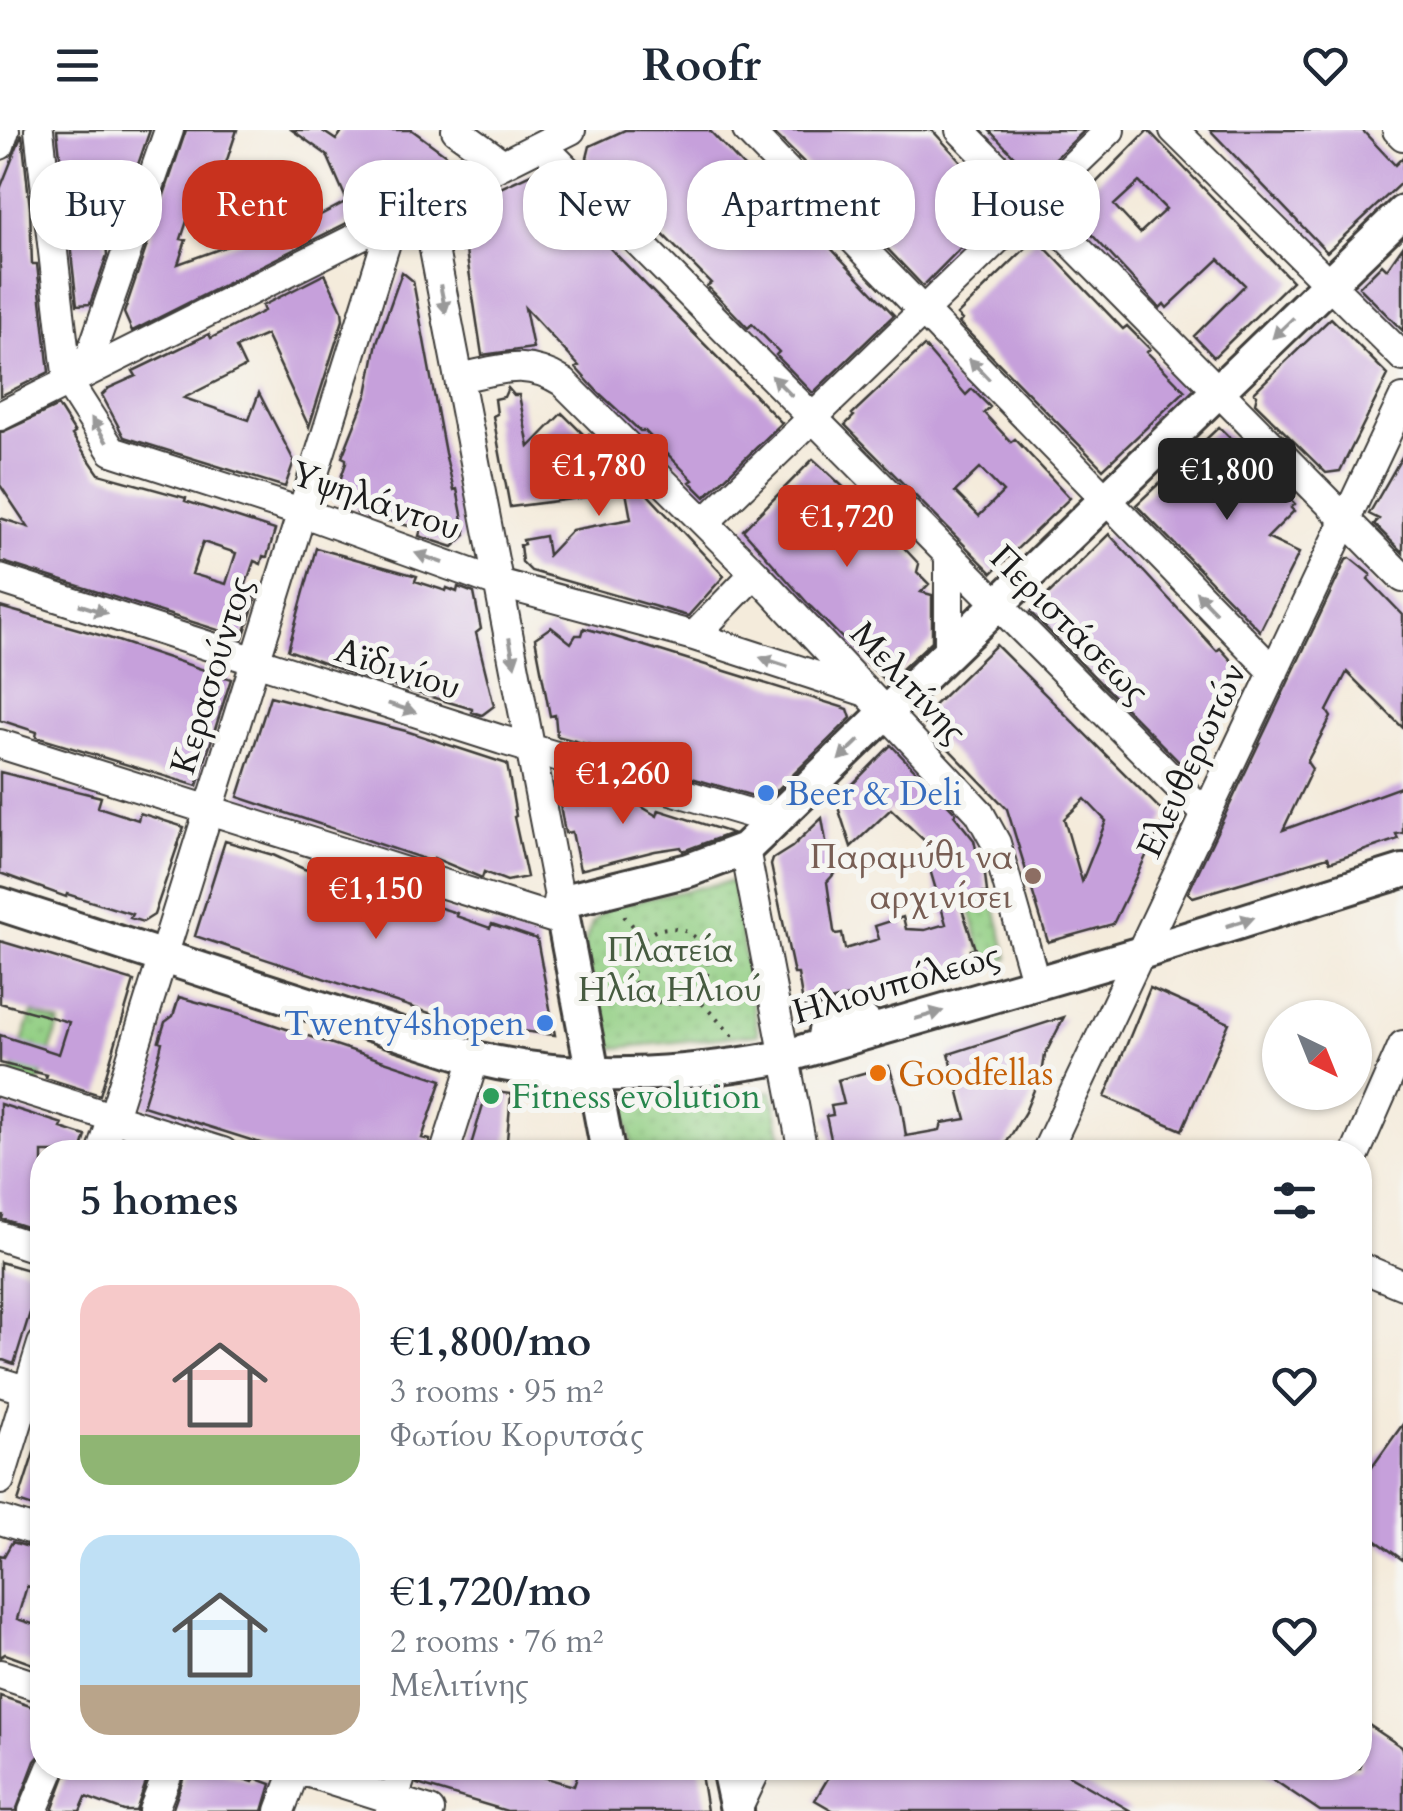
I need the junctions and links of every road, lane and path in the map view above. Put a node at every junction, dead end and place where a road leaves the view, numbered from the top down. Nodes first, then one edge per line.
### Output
1 (5, 130) edge
2 (39, 130) edge
3 (169, 130) edge
4 (456, 130) edge
5 (746, 130) edge
6 (960, 130) edge
7 (1110, 130) edge
8 (1174, 130) edge
9 (1397, 130) edge
10 (560, 135) edge
11 (1403, 136) edge
12 (0, 144) edge
13 (497, 160) edge
14 (990, 160) edge
15 (1079, 160) edge
16 (503, 164) edge
17 (1403, 212) edge
18 (343, 244) edge
19 (383, 250) edge
20 (434, 250) edge
21 (986, 250) edge
22 (1079, 250) edge
23 (1328, 284) junction
24 (923, 311) junction
25 (1403, 357) edge
26 (76, 378) junction
27 (459, 378) junction
28 (1218, 391) junction
29 (1403, 400) edge
30 (0, 416) edge
31 (813, 418) junction
32 (1106, 500) junction
33 (301, 512) junction
34 (1346, 520) junction
35 (704, 522) junction
36 (948, 555) junction
37 (755, 574) junction
38 (1403, 578) edge
39 (0, 579) edge
40 (498, 583) junction
41 (998, 605) junction
42 (694, 636) junction
43 (949, 652) junction
44 (255, 661) junction
45 (1274, 672) junction
46 (877, 702) junction
47 (0, 744) edge
48 (530, 748) junction
49 (208, 810) junction
50 (1206, 814) junction
51 (776, 821) junction
52 (745, 848) junction
53 (1403, 871) edge
54 (0, 904) edge
55 (562, 912) junction
56 (1141, 954) junction
57 (163, 957) junction
58 (1036, 984) junction
59 (695, 995) junction
60 (1403, 1045) edge
61 (783, 1056) junction
62 (476, 1058) junction
63 (740, 1065) junction
64 (593, 1074) junction
65 (0, 1082) edge
66 (113, 1118) junction
67 (106, 1140) edge
68 (185, 1140) edge
69 (450, 1140) edge
70 (606, 1140) edge
71 (800, 1140) edge
72 (1052, 1140) edge
73 (1361, 1140) edge
74 (0, 1236) edge
75 (30, 1246) edge
76 (1372, 1272) edge
77 (1403, 1285) edge
78 (0, 1382) edge
79 (30, 1391) edge
80 (30, 1405) edge
81 (0, 1480) edge
82 (0, 1520) edge
83 (30, 1530) edge
84 (0, 1674) edge
85 (30, 1684) edge
86 (46, 1780) edge
87 (165, 1780) edge
88 (291, 1780) edge
89 (326, 1780) edge
90 (400, 1780) edge
91 (731, 1780) edge
92 (751, 1780) edge
93 (392, 1806) edge
94 (33, 1811) edge
95 (153, 1811) edge
96 (280, 1811) edge
97 (430, 1811) edge
98 (737, 1811) edge
99 (763, 1811) edge

1 - 12 street
2 - 26 street
3 - 26 street
4 - 13 street
5 - 24 street
6 - 14 street
7 - 15 street
8 - 23 street
9 - 11 street
10 - 16 street
31 -> 10 street, Περιστάσεως
17 - 23 main road
18 - 26 street
19 - 33 street, Κερασούντος
20 -> 27 street
21 - 24 street
22 - 28 street
23 - 25 street
23 -> 28 main road
24 - 31 street
32 -> 24 street
26 - 30 street
33 -> 26 street, Υψηλάντου
27 - 35 street, Μελιτίνης
27 - 40 street
28 - 32 main road
28 - 34 street
29 - 34 street, Ελευθερωτών
31 - 35 street
31 - 36 street, Περιστάσεως
32 - 41 main road
45 -> 32 street
40 -> 33 street, Υψηλάντου
33 - 44 street, Κερασούντος
34 - 38 street
34 - 45 street, Ελευθερωτών
35 - 37 street, Μελιτίνης
36 - 41 street, Περιστάσεως
36 - 43 street
37 - 42 street
37 - 46 street, Μελιτίνης
39 -> 44 street, Αϊδινίου
40 - 42 street, Υψηλάντου
40 -> 48 street
41 - 43 main road
41 - 50 street, Περιστάσεως
46 -> 42 street, Υψηλάντου
43 - 46 main road
44 -> 48 street, Αϊδινίου
44 - 49 street, Κερασούντος
45 - 50 street, Ελευθερωτών
46 -> 51 main road
46 - 58 street, Μελιτίνης
47 - 49 street
48 - 51 street, Αϊδινίου
48 - 55 street
49 - 55 street
49 - 57 street, Κερασούντος
50 - 56 street, Ελευθερωτών
51 - 52 main road
52 - 55 main road
52 - 61 street
56 -> 53 main road, Ηλιουπόλεως
54 - 57 main road, Ηλιουπόλεως
55 - 64 main road
56 - 58 main road, Ηλιουπόλεως
56 - 72 street, Ελευθερωτών
57 - 62 main road, Ηλιουπόλεως
57 - 66 street, Κερασούντος
61 -> 58 main road, Ηλιουπόλεως
59 - 59 path
59 - 63 path
60 - 73 street
61 - 63 main road, Ηλιουπόλεως
61 - 71 street
62 - 64 main road, Ηλιουπόλεως
62 - 69 street
63 - 64 main road, Ηλιουπόλεως
64 - 70 main road
65 - 66 street
66 - 67 street, Κερασούντος
66 - 68 street
74 - 75 street
76 - 77 street
78 - 79 street
80 - 81 street
82 - 83 street
84 - 85 street
86 - 94 street
87 - 95 street
88 - 96 street
89 - 93 street
90 - 93 street
91 - 98 main road
92 - 98 street
93 - 97 street
98 - 99 street

